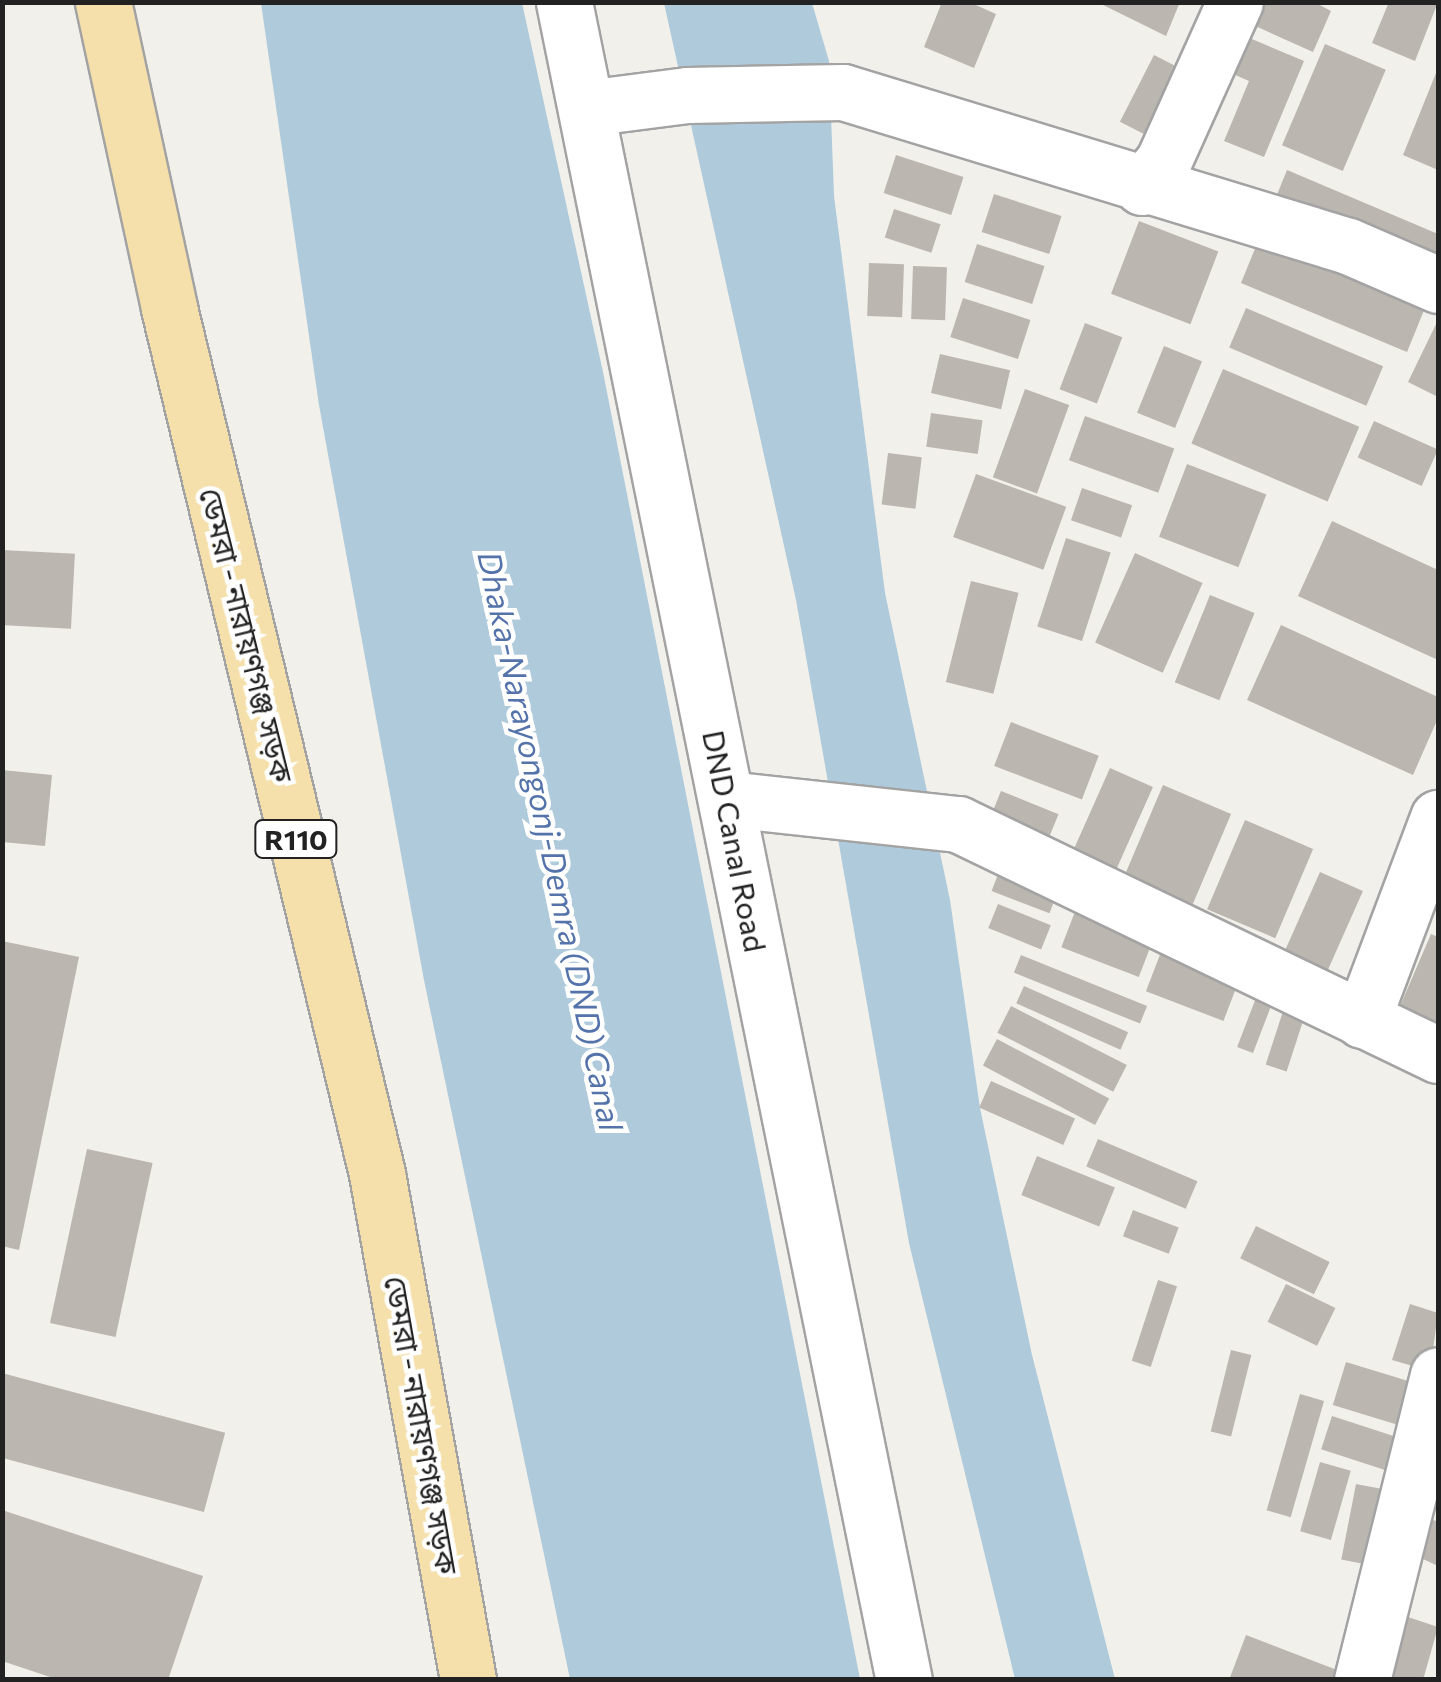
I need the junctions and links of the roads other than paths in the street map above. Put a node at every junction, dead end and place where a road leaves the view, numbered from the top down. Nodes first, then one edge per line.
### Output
1 (104, 2) edge
2 (564, 2) edge
3 (1235, 2) edge
4 (586, 108) junction
5 (1142, 187) junction
6 (1438, 286) edge
7 (727, 799) junction
8 (1438, 818) edge
9 (1362, 1020) junction
10 (1438, 1054) edge
11 (1438, 1375) edge
12 (468, 1680) edge
13 (904, 1680) edge
14 (1362, 1680) edge

1 - 12 main road, ডেমরা - নারায়ণগঞ্জ সড়ক / R110
2 - 4 street, DND Canal Road
3 - 5 street
4 - 5 street
4 - 7 street, DND Canal Road
5 - 6 street
7 - 9 street
7 - 13 street, DND Canal Road
8 - 9 street
9 - 10 street
11 - 14 street

